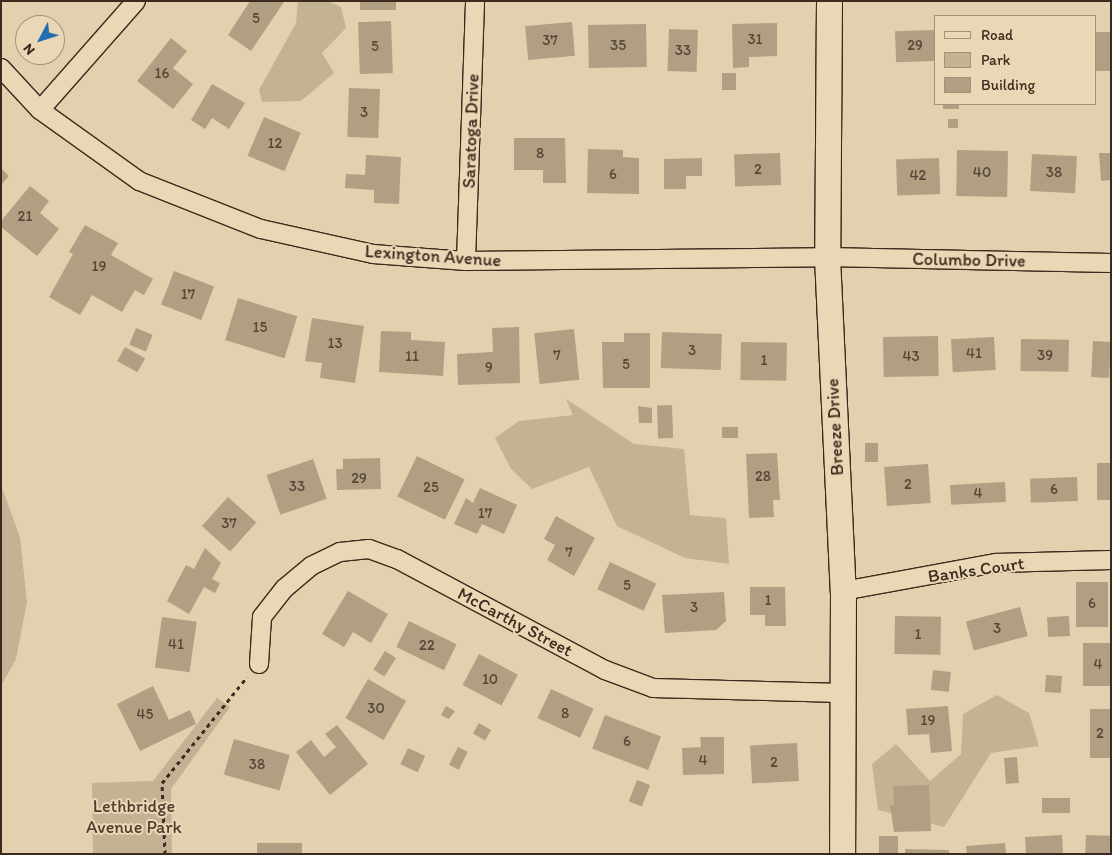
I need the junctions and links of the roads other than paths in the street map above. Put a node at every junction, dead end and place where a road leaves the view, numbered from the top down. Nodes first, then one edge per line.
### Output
1 (136, 1) edge
2 (475, 1) edge
3 (829, 1) edge
4 (1, 68) edge
5 (40, 110) junction
6 (827, 257) junction
7 (466, 261) junction
8 (1111, 263) edge
9 (1111, 560) edge
10 (843, 591) junction
11 (259, 664) road end
12 (842, 693) junction
13 (842, 854) edge

1 - 5 street
2 - 7 street, Saratoga Drive
3 - 6 street, Breeze Drive
4 - 5 street, Lexington Avenue
5 - 7 street, Lexington Avenue
6 - 7 street, Lexington Avenue
6 - 8 street, Columbo Drive
6 - 10 street, Breeze Drive
9 - 10 street, Banks Court
10 - 12 street, Breeze Drive
11 - 12 street, McCarthy Street
12 - 13 street, Breeze Drive

